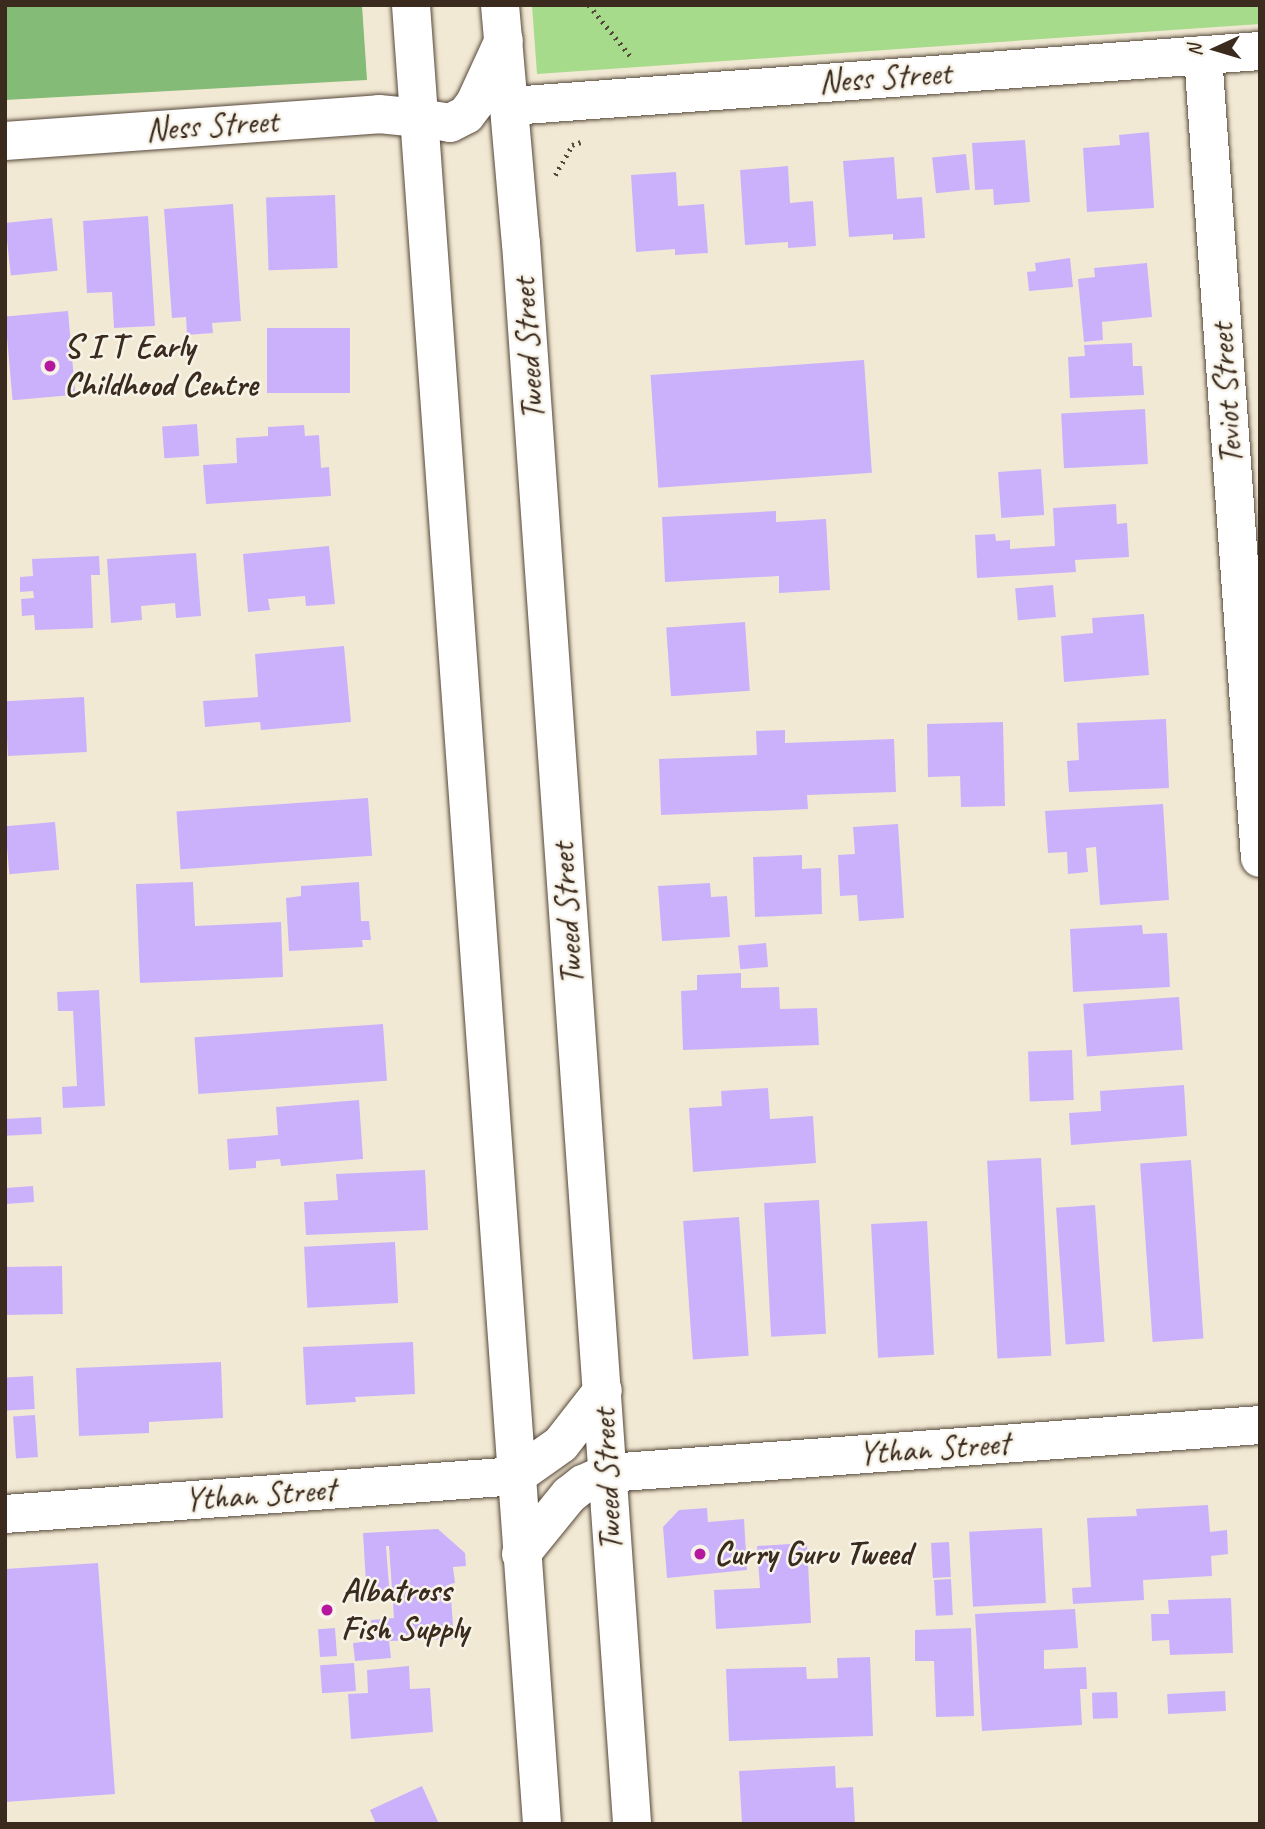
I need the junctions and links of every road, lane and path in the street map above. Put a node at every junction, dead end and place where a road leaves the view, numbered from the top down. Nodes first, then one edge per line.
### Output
1 (411, 5) edge
2 (589, 5) edge
3 (502, 23) edge
4 (1260, 51) edge
5 (632, 55) dead end
6 (1203, 55) junction
7 (511, 106) junction
8 (419, 118) junction
9 (5, 141) edge
10 (586, 142) dead end
11 (566, 154) junction
12 (556, 155) dead end
13 (551, 184) dead end
14 (1260, 858) edge
15 (603, 1390) junction
16 (1260, 1425) edge
17 (608, 1473) junction
18 (516, 1476) junction
19 (5, 1514) edge
20 (521, 1554) junction
21 (542, 1824) edge
22 (632, 1824) edge

1 - 8 main road
2 - 5 path
3 - 7 main road, Tweed Street
3 - 8 main road, Ness Street
4 - 6 main road, Ness Street
6 - 7 main road, Ness Street
6 - 14 main road, Teviot Street
7 - 15 main road, Tweed Street
8 - 9 main road, Ness Street
8 - 18 main road
10 - 11 path
11 - 12 path
11 - 13 path
15 - 17 main road, Tweed Street
15 - 18 main road
16 - 17 main road, Ythan Street
17 - 20 main road
17 - 22 main road, Tweed Street
18 - 19 main road, Ythan Street
18 - 20 main road
20 - 21 main road

